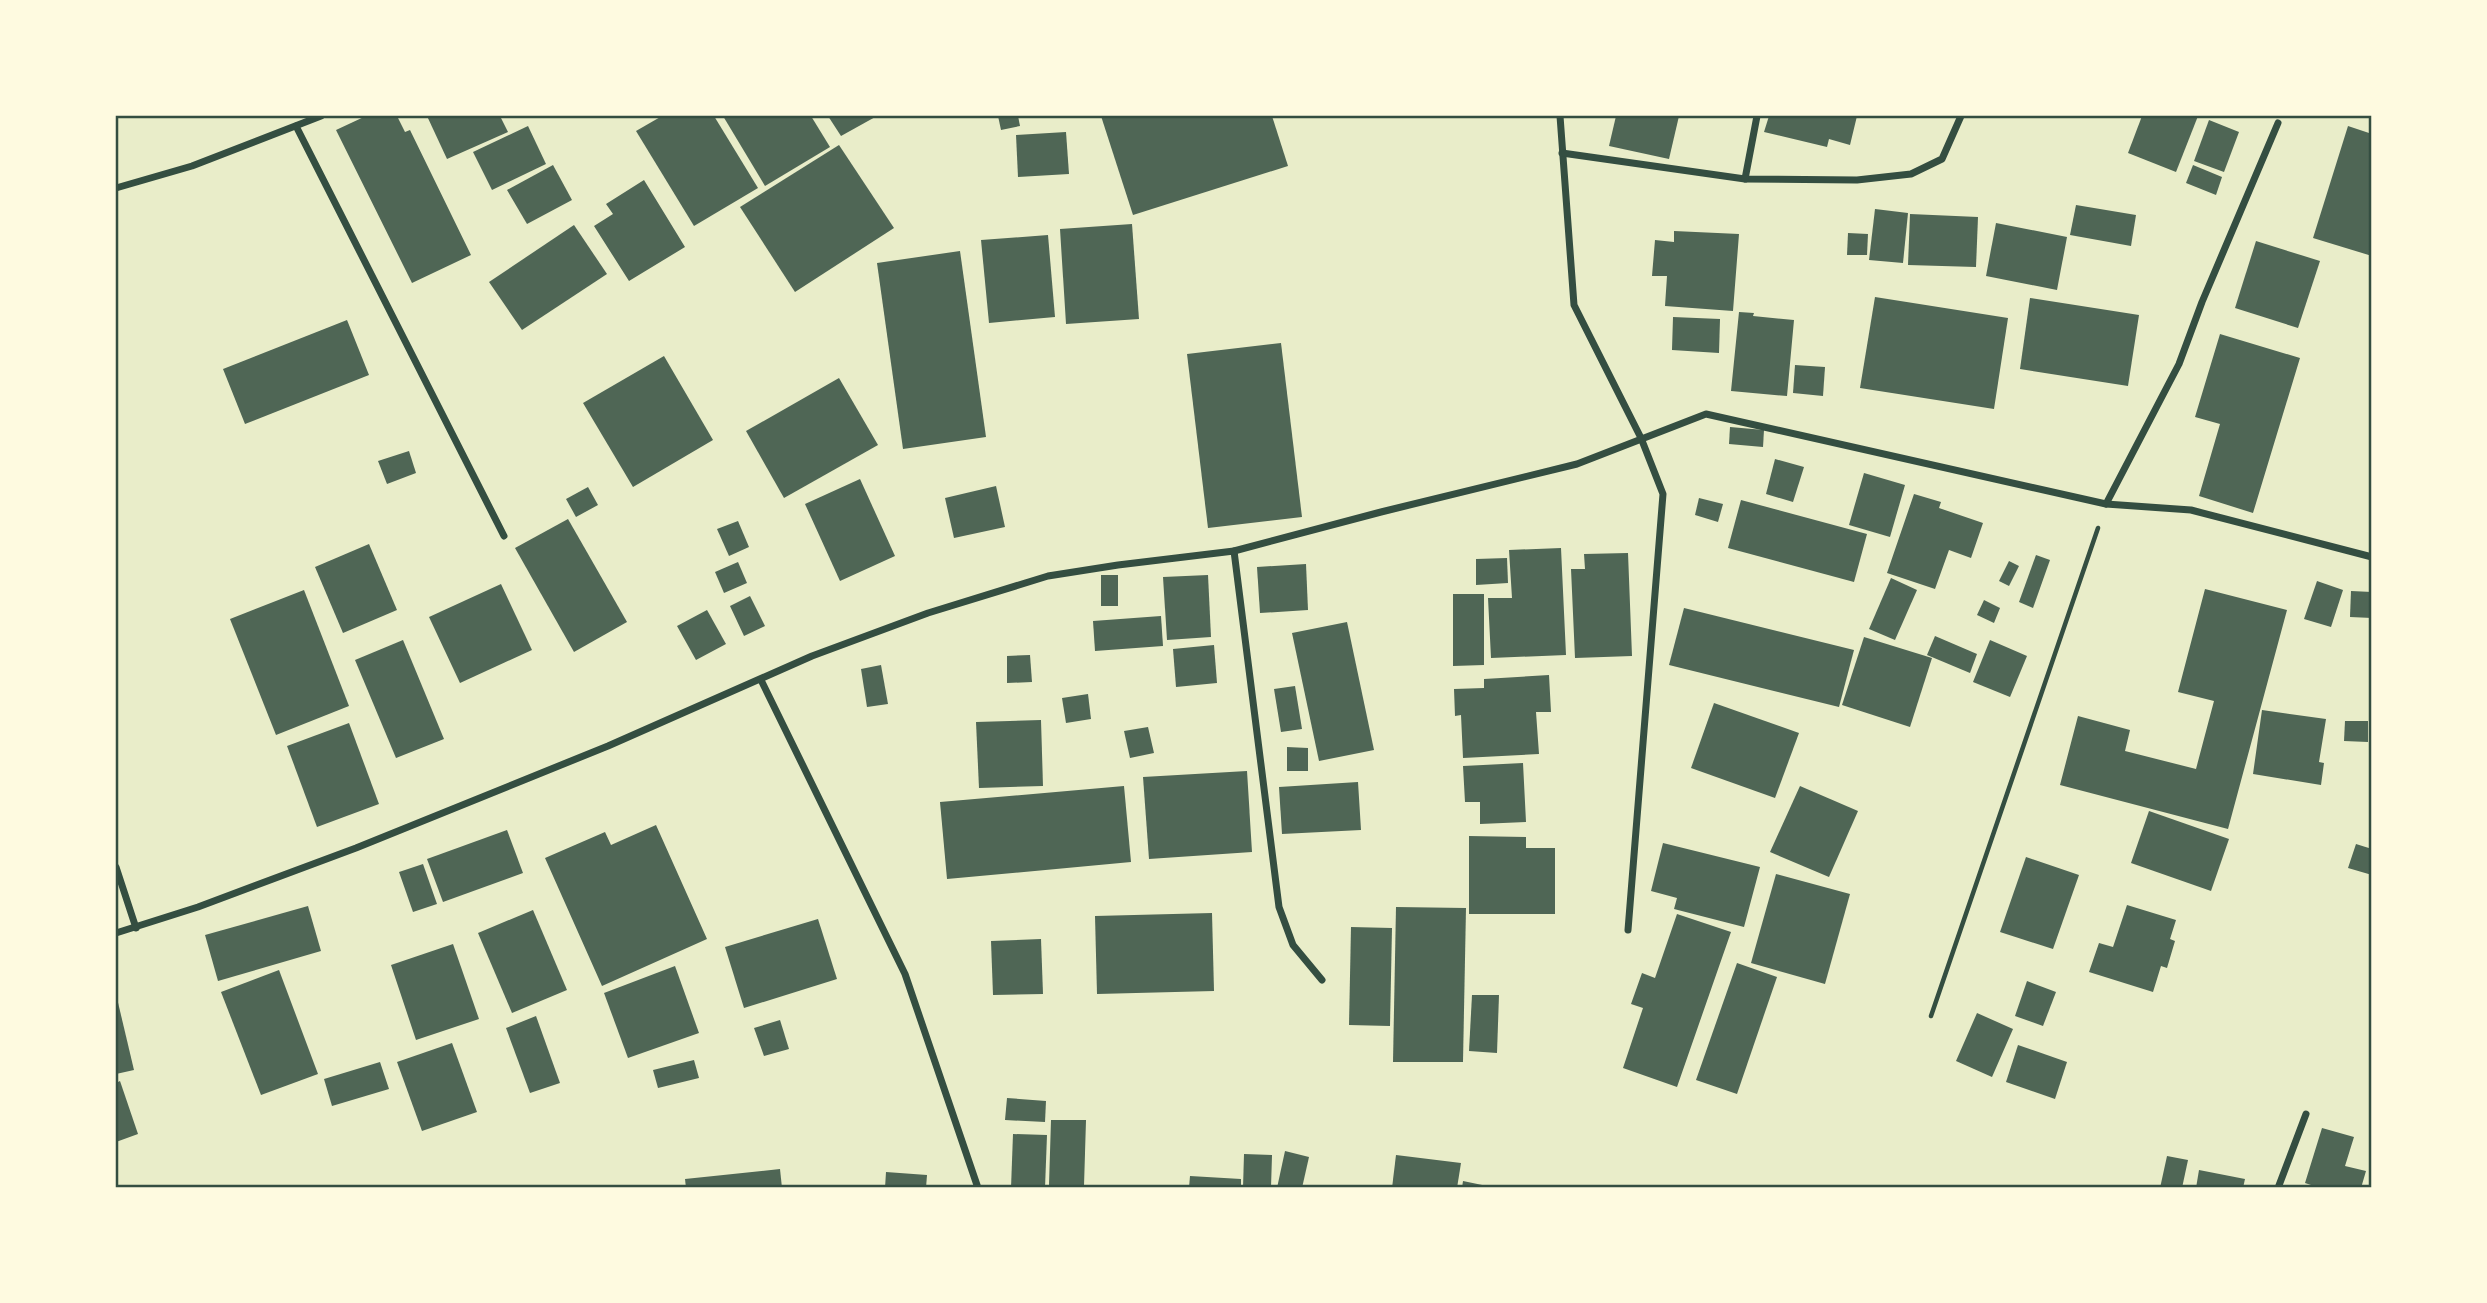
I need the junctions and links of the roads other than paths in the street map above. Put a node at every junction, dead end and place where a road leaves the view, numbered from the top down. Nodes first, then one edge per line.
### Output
1 (321, 116) edge
2 (1560, 116) edge
3 (1756, 116) edge
4 (1961, 116) edge
5 (2278, 123) dead end
6 (296, 126) junction
7 (1562, 153) junction
8 (1745, 179) junction
9 (116, 188) edge
10 (1641, 438) junction
11 (2106, 504) junction
12 (503, 536) dead end
13 (1234, 551) junction
14 (2371, 557) edge
15 (761, 680) junction
16 (116, 867) edge
17 (136, 928) junction
18 (1628, 930) dead end
19 (116, 933) edge
20 (1322, 980) dead end
21 (2306, 1114) dead end
22 (978, 1188) edge
23 (2278, 1188) edge

1 - 6 street
2 - 7 street
3 - 8 street
4 - 8 street
5 - 11 street
6 - 9 street
6 - 12 street
7 - 8 street
7 - 10 street
10 - 11 street
10 - 13 street
10 - 18 street
11 - 14 street
13 - 15 street
13 - 20 street
15 - 17 street
15 - 22 street
16 - 17 street
17 - 19 street
21 - 23 street

